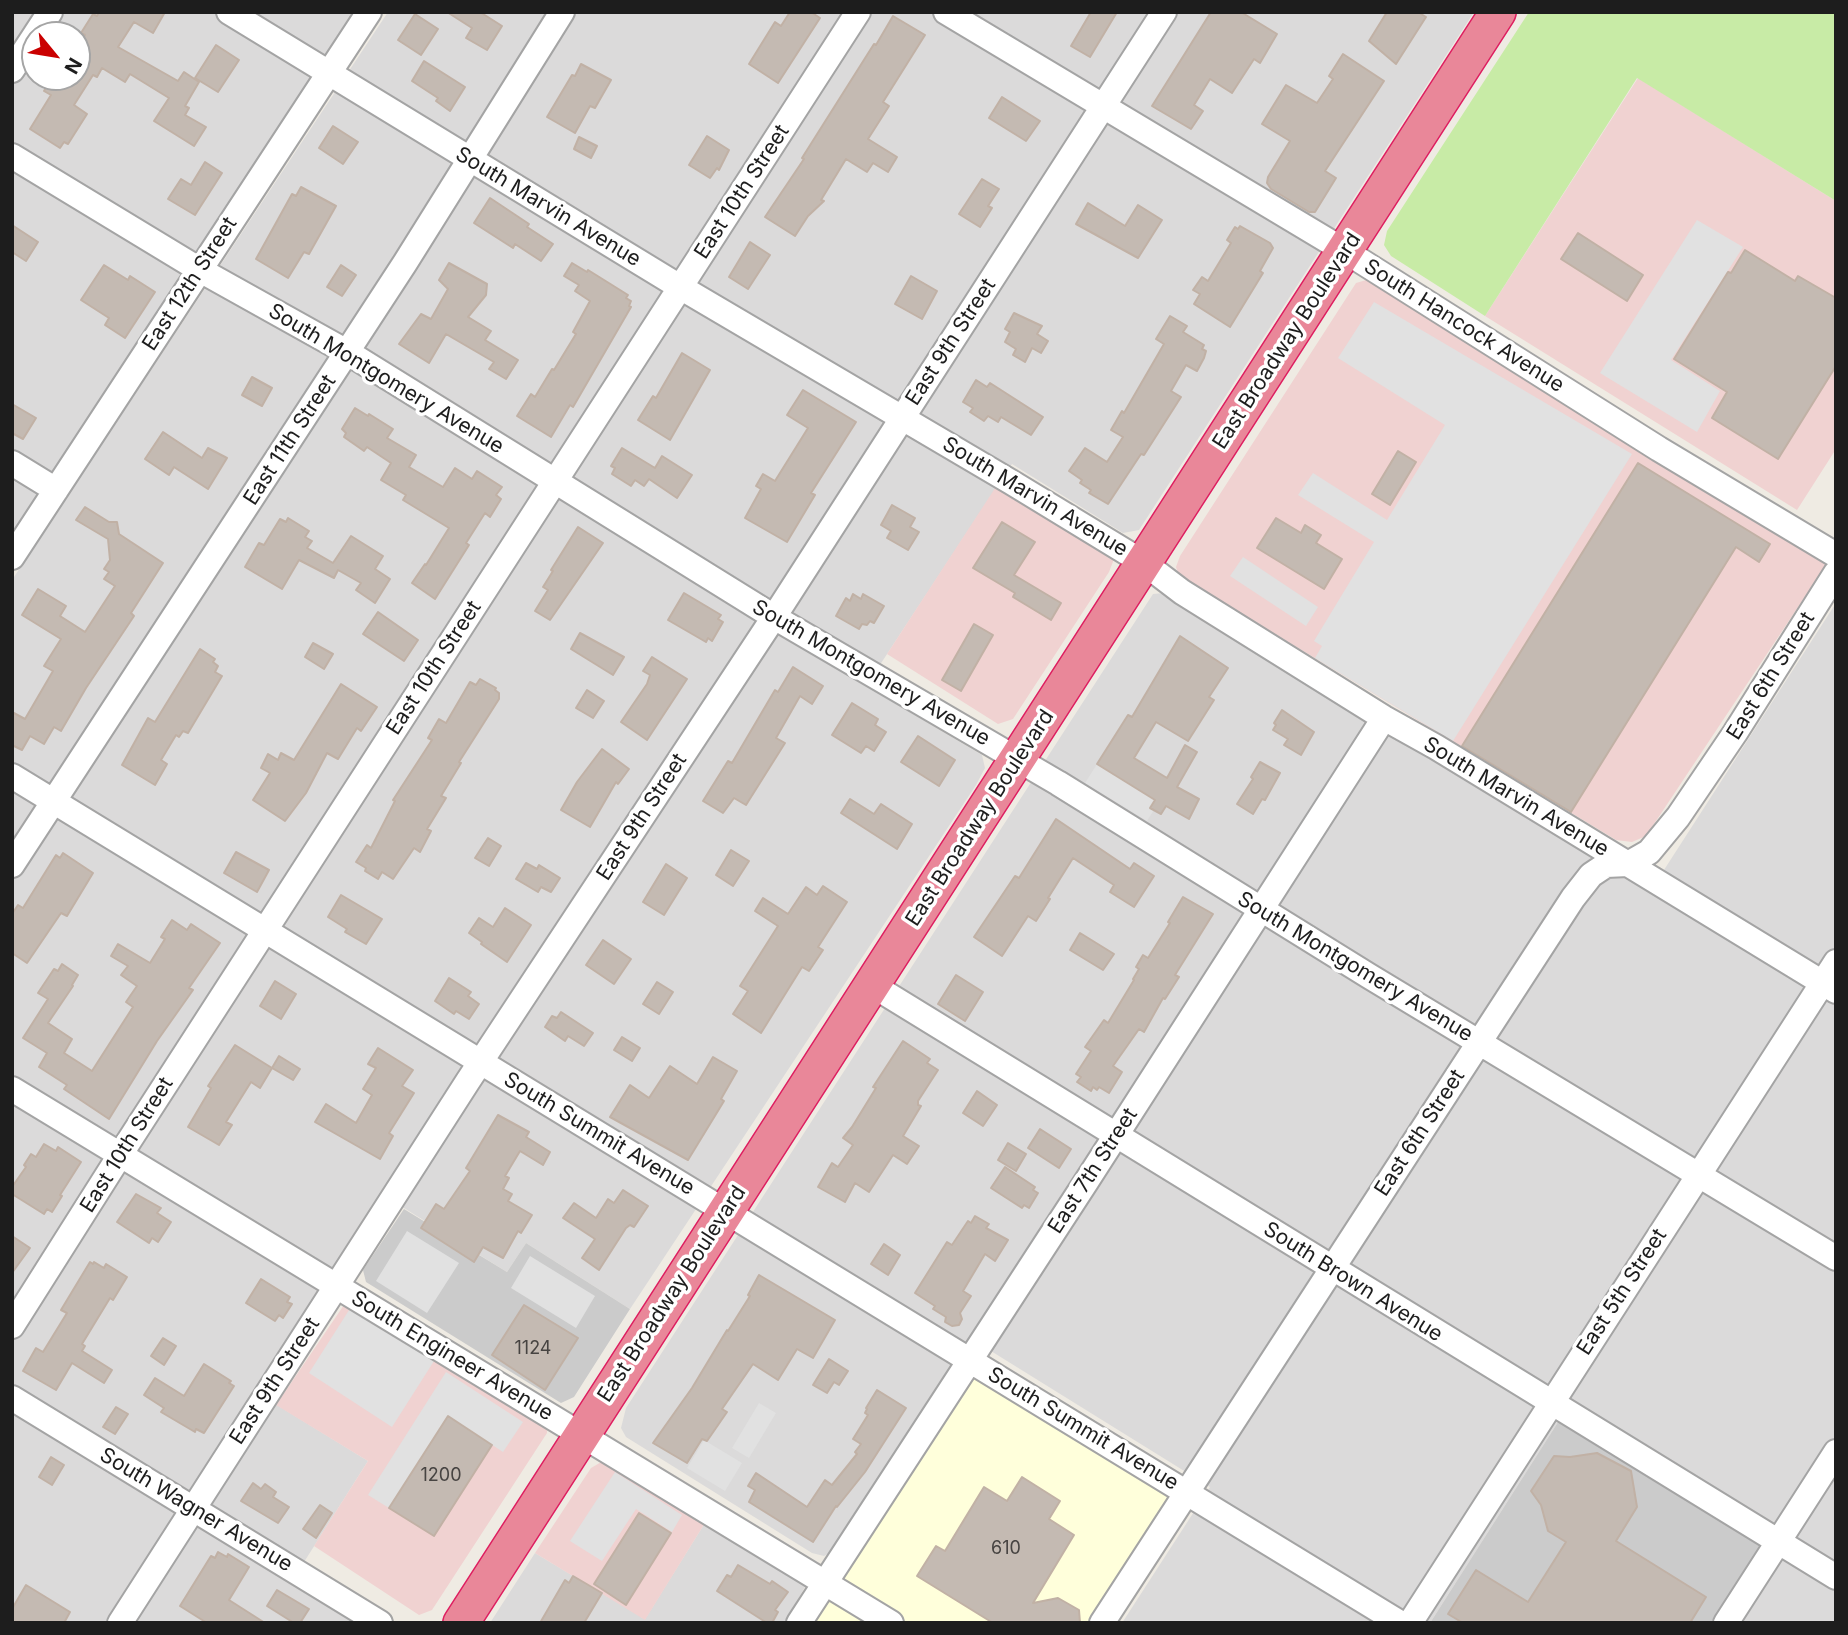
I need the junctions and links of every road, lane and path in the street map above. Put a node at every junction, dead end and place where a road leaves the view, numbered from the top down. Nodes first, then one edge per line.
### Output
1 (229, 12) edge
2 (369, 12) edge
3 (562, 12) edge
4 (858, 12) edge
5 (946, 12) edge
6 (1164, 12) edge
7 (1498, 12) edge
8 (329, 73) junction
9 (1104, 106) junction
10 (12, 156) edge
11 (471, 160) junction
12 (1345, 251) junction
13 (200, 270) junction
14 (681, 287) junction
15 (347, 352) junction
16 (903, 417) junction
17 (12, 463) edge
18 (556, 482) junction
19 (56, 489) junction
20 (1836, 555) edge
21 (12, 557) edge
22 (1144, 563) junction
23 (1836, 573) edge
24 (774, 617) junction
25 (1384, 718) junction
26 (1018, 758) junction
27 (12, 776) edge
28 (53, 802) junction
29 (1628, 864) junction
30 (12, 865) edge
31 (1262, 910) junction
32 (265, 930) junction
33 (1831, 978) edge
34 (872, 985) junction
35 (1479, 1042) junction
36 (480, 1062) junction
37 (12, 1088) edge
38 (1115, 1135) junction
39 (120, 1154) junction
40 (1697, 1174) junction
41 (726, 1211) junction
42 (1836, 1258) edge
43 (1332, 1270) junction
44 (336, 1286) junction
45 (12, 1326) edge
46 (970, 1360) junction
47 (12, 1398) edge
48 (1550, 1404) junction
49 (582, 1435) junction
50 (1836, 1452) edge
51 (1188, 1493) junction
52 (193, 1509) junction
53 (1778, 1541) junction
54 (1836, 1577) edge
55 (824, 1583) junction
56 (120, 1623) edge
57 (380, 1623) edge
58 (461, 1623) edge
59 (799, 1623) edge
60 (891, 1623) edge
61 (1102, 1623) edge
62 (1400, 1623) edge
63 (1410, 1623) edge
64 (1726, 1623) edge

1 - 8 street, South Marvin Avenue
2 - 8 street, East 12th Street
3 - 11 street, East 11th Street
4 - 14 street, East 10th Street
5 - 9 street, South Hancock Avenue
6 - 9 street, East 9th Street
7 - 12 highway, East Broadway Boulevard
8 - 11 street, South Marvin Avenue
8 - 13 street, East 12th Street
9 - 12 street, South Hancock Avenue
9 - 16 street, East 9th Street
10 - 13 street, South Montgomery Avenue
11 - 14 street, South Marvin Avenue
11 - 15 street, East 11th Street
12 - 20 street, South Hancock Avenue
12 - 22 highway, East Broadway Boulevard
13 - 15 street, South Montgomery Avenue
13 - 19 street, East 12th Street
14 - 16 street, South Marvin Avenue
14 - 18 street, East 10th Street
15 - 18 street, South Montgomery Avenue
15 - 28 street, East 11th Street
16 - 22 street, South Marvin Avenue
16 - 24 street, East 9th Street
17 - 19 street
18 - 24 street, South Montgomery Avenue
18 - 32 street, East 10th Street
19 - 21 street, East 12th Street
22 - 25 street, South Marvin Avenue
22 - 26 highway, East Broadway Boulevard
23 - 29 street, East 6th Street
24 - 26 street, South Montgomery Avenue
24 - 36 street, East 9th Street
25 - 29 street, South Marvin Avenue
25 - 31 street, East 7th Street
26 - 31 street, South Montgomery Avenue
26 - 34 highway, East Broadway Boulevard
27 - 28 street, South Summit Avenue
28 - 30 street, East 11th Street
28 - 32 street, South Summit Avenue
29 - 33 street, South Marvin Avenue
29 - 35 street, East 6th Street
31 - 35 street, South Montgomery Avenue
31 - 38 street, East 7th Street
32 - 36 street, South Summit Avenue
32 - 39 street, East 10th Street
33 - 40 street, East 5th Street
34 - 38 street, South Brown Avenue
34 - 41 highway, East Broadway Boulevard
35 - 40 street, South Montgomery Avenue
35 - 43 street, East 6th Street
36 - 41 street, South Summit Avenue
36 - 44 street, East 9th Street
37 - 39 street, South Engineer Avenue
38 - 43 street, South Brown Avenue
38 - 46 street, East 7th Street
39 - 44 street, South Engineer Avenue
39 - 45 street, East 10th Street
40 - 42 street, South Montgomery Avenue
40 - 48 street, East 5th Street
41 - 46 street, South Summit Avenue
41 - 49 highway, East Broadway Boulevard
43 - 48 street, South Brown Avenue
43 - 51 street, East 6th Street
44 - 49 street, South Engineer Avenue
44 - 52 street, East 9th Street
46 - 51 street, South Summit Avenue
46 - 55 street, East 7th Street
47 - 52 street, South Wagner Avenue
48 - 53 street, South Brown Avenue
48 - 63 street, East 5th Street
49 - 55 street, South Engineer Avenue
49 - 58 highway, East Broadway Boulevard
50 - 53 street
51 - 61 street, East 6th Street
51 - 62 street, South Summit Avenue
52 - 56 street, East 9th Street
52 - 57 street, South Wagner Avenue
53 - 54 street, South Brown Avenue
53 - 64 street
55 - 59 street, East 7th Street
55 - 60 street, South Engineer Avenue

